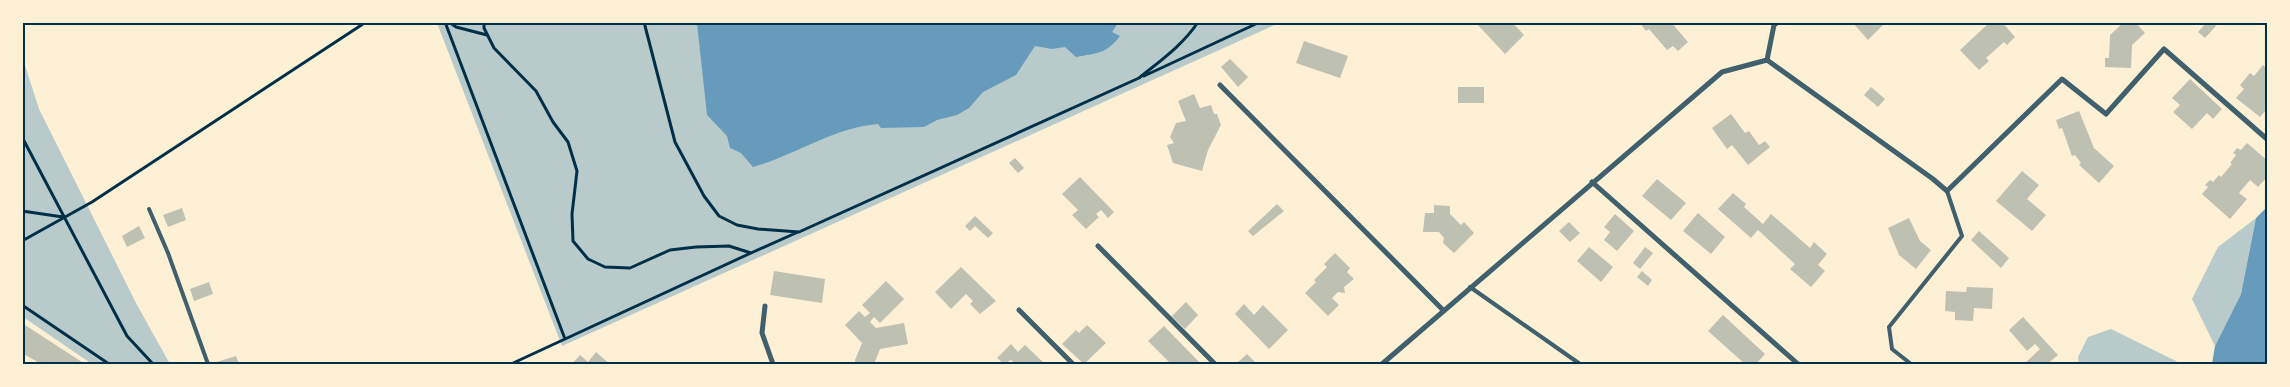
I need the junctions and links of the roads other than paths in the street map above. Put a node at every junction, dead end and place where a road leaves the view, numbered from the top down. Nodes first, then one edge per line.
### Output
1 (1778, 22) edge
2 (1767, 60) junction
3 (1220, 85) dead end
4 (2268, 140) edge
5 (1592, 182) junction
6 (1947, 191) junction
7 (149, 209) dead end
8 (1098, 246) dead end
9 (1470, 287) junction
10 (765, 306) dead end
11 (1019, 310) dead end
12 (1443, 310) junction
13 (208, 364) edge
14 (773, 364) edge
15 (1072, 364) edge
16 (1215, 364) edge
17 (1382, 364) edge
18 (1580, 364) edge
19 (1798, 364) edge
20 (1911, 364) edge

1 - 2 street
2 - 5 street
2 - 6 street
3 - 12 street
4 - 6 street
5 - 9 street
5 - 19 street
6 - 20 lane
7 - 13 lane
8 - 16 street
9 - 12 street
9 - 18 lane
10 - 14 street
11 - 15 street
12 - 17 street

